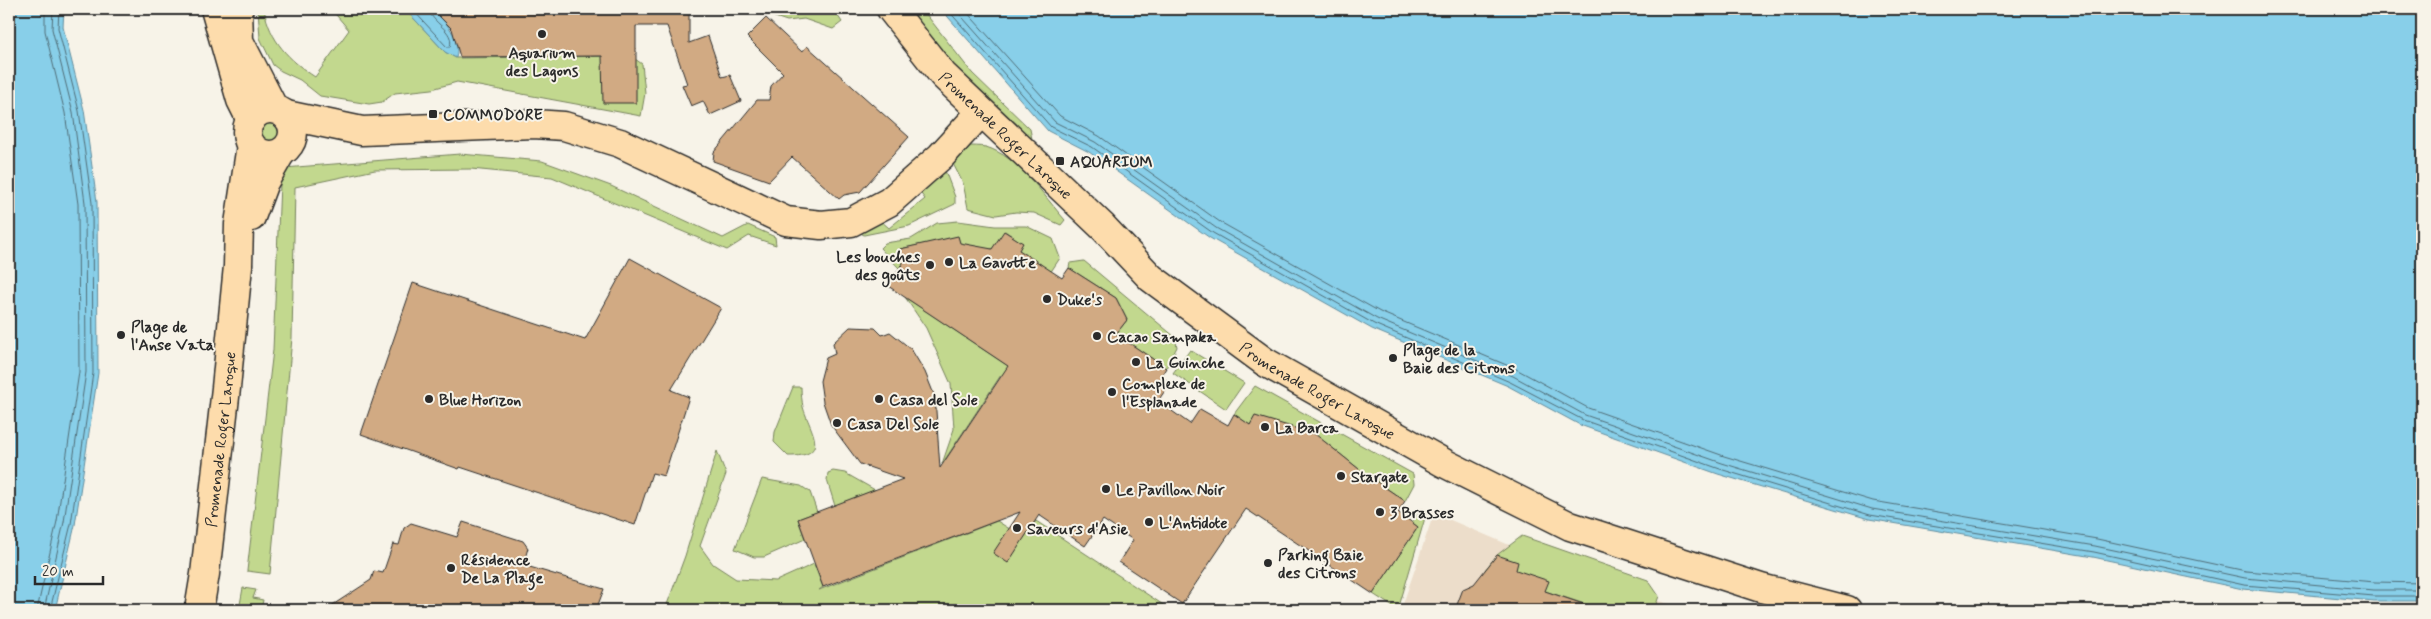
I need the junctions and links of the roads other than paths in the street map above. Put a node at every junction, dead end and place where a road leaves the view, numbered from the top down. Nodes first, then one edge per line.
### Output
1 (215, 9) edge
2 (238, 9) edge
3 (891, 9) edge
4 (981, 112) junction
5 (265, 122) junction
6 (362, 131) junction
7 (284, 151) junction
8 (238, 266) junction
9 (199, 610) edge
10 (1846, 610) edge

1 - 5 main road
2 - 5 main road
3 - 4 main road, Promenade Roger Laroque
4 - 6 main road
4 - 10 main road, Promenade Roger Laroque
5 - 6 main road
5 - 7 main road
5 - 7 main road
5 - 8 main road, Promenade Roger Laroque
6 - 7 main road
7 - 8 main road, Promenade Roger Laroque
8 - 9 main road, Promenade Roger Laroque

